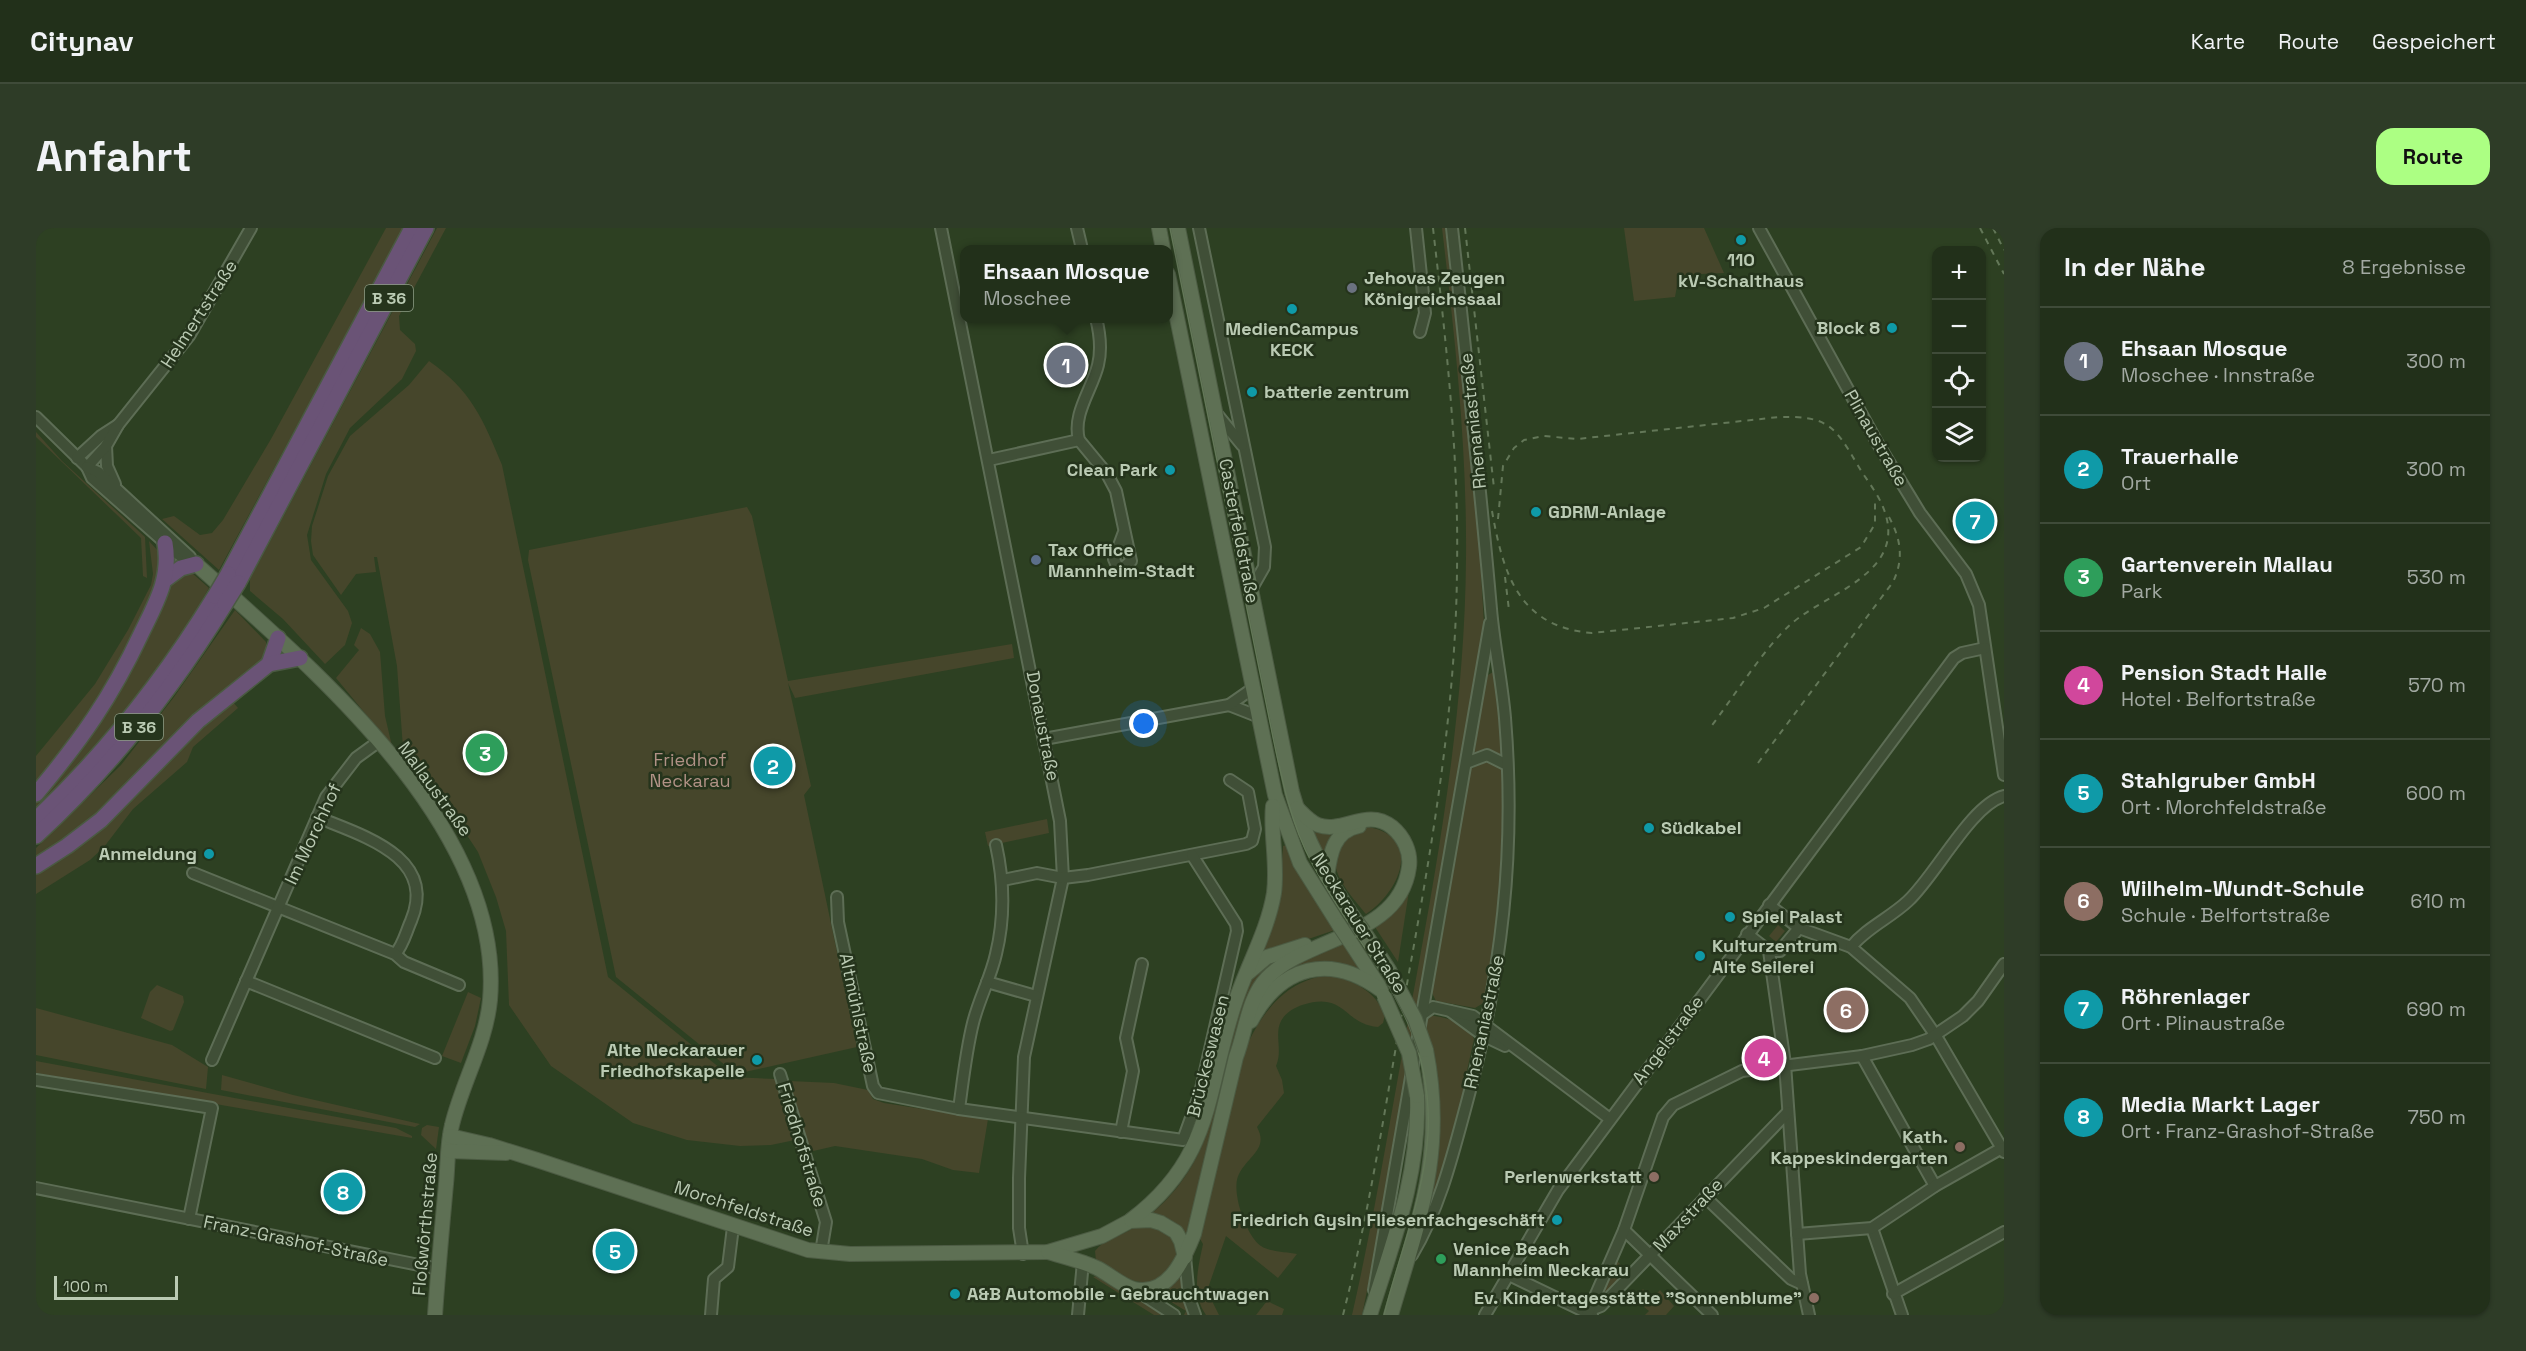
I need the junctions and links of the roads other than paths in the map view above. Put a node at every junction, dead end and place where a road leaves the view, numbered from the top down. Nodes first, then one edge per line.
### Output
1 (251, 228) edge
2 (412, 228) edge
3 (426, 228) edge
4 (941, 228) edge
5 (1077, 228) edge
6 (1159, 228) edge
7 (1178, 228) edge
8 (1199, 228) edge
9 (1416, 228) edge
10 (1452, 228) edge
11 (1759, 228) edge
12 (1081, 245) edge
13 (1162, 245) edge
14 (1173, 299) edge
15 (960, 320) edge
16 (961, 323) edge
17 (1097, 323) edge
18 (1420, 332) dead end
19 (1215, 412) junction
20 (36, 417) edge
21 (118, 425) junction
22 (1079, 440) junction
23 (106, 446) junction
24 (1244, 447) junction
25 (77, 458) junction
26 (989, 460) junction
27 (87, 467) junction
28 (120, 492) junction
29 (1124, 532) dead end
30 (165, 543) junction
31 (196, 564) junction
32 (166, 579) junction
33 (233, 579) junction
34 (1252, 588) junction
35 (220, 600) junction
36 (1492, 614) junction
37 (278, 638) junction
38 (1486, 647) junction
39 (1498, 647) junction
40 (1985, 648) junction
41 (300, 658) junction
42 (269, 663) junction
43 (1252, 689) junction
44 (1230, 705) junction
45 (1257, 716) junction
46 (1044, 739) junction
47 (378, 742) junction
48 (1466, 763) junction
49 (1507, 765) junction
50 (2004, 775) edge
51 (1230, 780) dead end
52 (36, 794) edge
53 (1275, 795) junction
54 (2004, 796) edge
55 (1297, 808) junction
56 (317, 817) junction
57 (36, 819) edge
58 (36, 836) edge
59 (996, 845) dead end
60 (1192, 855) junction
61 (36, 866) edge
62 (193, 873) dead end
63 (1327, 876) junction
64 (1063, 878) junction
65 (1003, 880) junction
66 (837, 897) dead end
67 (1770, 905) junction
68 (280, 907) junction
69 (1799, 928) junction
70 (1747, 934) junction
71 (1851, 947) junction
72 (1769, 951) junction
73 (395, 954) junction
74 (1142, 964) dead end
75 (2004, 964) edge
76 (1245, 977) junction
77 (246, 981) junction
78 (987, 982) junction
79 (459, 986) dead end
80 (1425, 992) junction
81 (1383, 993) junction
82 (1036, 996) junction
83 (1433, 1007) junction
84 (1420, 1016) junction
85 (1485, 1030) junction
86 (1246, 1031) junction
87 (1936, 1036) junction
88 (1862, 1056) junction
89 (435, 1058) dead end
90 (212, 1060) dead end
91 (1785, 1064) junction
92 (780, 1074) dead end
93 (36, 1080) edge
94 (959, 1109) junction
95 (1788, 1112) junction
96 (1020, 1118) junction
97 (1610, 1119) junction
98 (1121, 1132) junction
99 (450, 1137) junction
100 (2003, 1150) edge
101 (448, 1151) junction
102 (508, 1153) junction
103 (1935, 1186) junction
104 (36, 1188) edge
105 (1705, 1197) junction
106 (189, 1219) junction
107 (1130, 1221) junction
108 (733, 1227) junction
109 (1872, 1228) junction
110 (1624, 1230) junction
111 (2004, 1232) edge
112 (1797, 1234) junction
113 (1102, 1236) junction
114 (821, 1252) junction
115 (1048, 1252) junction
116 (1019, 1254) junction
117 (1650, 1256) junction
118 (1185, 1257) junction
119 (1083, 1262) junction
120 (1404, 1268) junction
121 (439, 1269) junction
122 (1099, 1269) junction
123 (1509, 1275) junction
124 (1802, 1284) junction
125 (1080, 1286) junction
126 (1134, 1289) junction
127 (1893, 1294) junction
128 (1372, 1310) edge
129 (1589, 1314) edge
130 (435, 1315) edge
131 (711, 1315) edge
132 (1078, 1315) edge
133 (1174, 1315) edge
134 (1195, 1315) edge
135 (1391, 1315) edge
136 (1485, 1315) edge
137 (1712, 1315) edge
138 (1809, 1315) edge
139 (1902, 1315) edge

1 - 21 street, Helmertstraße
2 - 33 highway, B 36
3 - 33 highway, B 36
4 - 15 street, Donaustraße
5 - 12 street
6 - 13 main road
7 - 19 main road, Casterfeldstraße
8 - 24 street, Casterfeldstraße
9 - 18 street
10 - 36 street, Rhenaniastraße
11 - 40 street, Plinaustraße
14 - 43 main road, Casterfeldstraße
16 - 26 street, Donaustraße
17 - 22 street
19 - 24 street, Casterfeldstraße
19 - 34 main road, Casterfeldstraße
20 - 25 street, Mallaustraße
21 - 23 street, Helmertstraße
21 - 25 street, Helmertstraße
22 - 26 street
22 - 29 street
23 - 27 street, Helmertstraße
23 - 28 street
24 - 34 street, Casterfeldstraße
25 - 27 street, Mallaustraße
26 - 46 street, Donaustraße
27 - 28 street, Mallaustraße
27 - 30 street, Mallaustraße
28 - 31 street, Mallaustraße
30 - 31 street, Mallaustraße
30 - 32 highway
31 - 32 highway
31 - 37 main road, Mallaustraße
32 - 52 highway
33 - 35 highway, B 36, bridge
34 - 55 main road, Casterfeldstraße
35 - 57 highway, B 36
35 - 58 highway, B 36
36 - 38 street, Rhenaniastraße
36 - 39 street, Rhenaniastraße
37 - 41 main road, Mallaustraße
37 - 42 highway
38 - 39 street
38 - 48 street, Rhenaniastraße
39 - 49 street, Rhenaniastraße
40 - 50 street, Plinaustraße
40 - 67 street, Angelstraße
41 - 42 highway
41 - 47 main road, Mallaustraße
42 - 61 highway
43 - 44 street
43 - 45 main road, Casterfeldstraße
44 - 45 street
44 - 46 street
45 - 53 main road, Casterfeldstraße
46 - 64 street, Donaustraße
47 - 56 street, Im Morchhof
47 - 99 main road, Mallaustraße
48 - 49 street
48 - 80 street, Rhenaniastraße
49 - 85 street, Rhenaniastraße
51 - 60 street
53 - 76 main road, Morchfeldstraße
53 - 81 main road, Neckarauer Straße, bridge
54 - 71 street
55 - 63 main road, Neckarauer Straße
55 - 86 main road
56 - 68 street, Im Morchhof
56 - 73 street
59 - 65 street
60 - 64 street
60 - 98 street, Brückeswasen
62 - 68 street, Im Morchhof
63 - 76 main road
63 - 120 main road, Neckarauer Straße, bridge
64 - 65 street
64 - 82 street, Donaustraße
65 - 78 street
66 - 94 street, Altmühlstraße
67 - 69 street
67 - 70 street, Angelstraße
68 - 73 street
68 - 77 street, Im Morchhof
69 - 71 street
69 - 72 street
70 - 72 street
70 - 97 street, Angelstraße
71 - 87 street
72 - 91 street
73 - 79 street
74 - 98 street
75 - 87 street
76 - 107 main road, Morchfeldstraße
77 - 89 street
77 - 90 street, Im Morchhof
78 - 82 street
78 - 94 street
80 - 83 street
80 - 84 street, Rhenaniastraße
81 - 86 main road
81 - 128 main road, Neckarauer Straße, bridge
82 - 96 street, Donaustraße
83 - 84 street
83 - 85 street
84 - 128 street, Rhenaniastraße
85 - 97 street
85 - 120 street, Rhenaniastraße
86 - 118 main road
87 - 88 street
87 - 100 street
88 - 91 street
88 - 103 street
91 - 95 street
91 - 110 street
92 - 114 street, Friedhofstraße
93 - 106 street, Franz-Grashof-Straße
94 - 96 street, Altmühlstraße
95 - 105 street, Maxstraße
95 - 112 street
96 - 98 street, Brückeswasen
96 - 116 street, Donaustraße
97 - 123 street, Angelstraße
99 - 101 main road, Floßwörthstraße
99 - 102 main road, Morchfeldstraße
100 - 103 street
101 - 102 main road, Morchfeldstraße
101 - 121 main road, Floßwörthstraße
102 - 108 main road, Morchfeldstraße
103 - 109 street
104 - 106 street, Franz-Grashof-Straße
105 - 117 street, Maxstraße
105 - 124 street
106 - 121 street, Franz-Grashof-Straße
107 - 113 main road, Morchfeldstraße
107 - 118 main road
108 - 114 main road, Morchfeldstraße
108 - 131 street
109 - 112 street
109 - 127 street
110 - 117 street
110 - 129 street
111 - 127 street
112 - 124 street
113 - 115 main road, Morchfeldstraße
113 - 119 main road, Morchfeldstraße
114 - 116 main road, Morchfeldstraße
115 - 116 main road, Morchfeldstraße
115 - 119 main road, Morchfeldstraße
117 - 129 street, Maxstraße
117 - 137 street
118 - 126 main road
118 - 134 street
119 - 122 main road, Morchfeldstraße
119 - 125 street
120 - 135 main road, Neckarauer Straße
121 - 130 main road, Floßwörthstraße
122 - 125 street
122 - 126 main road, Morchfeldstraße
123 - 129 street
123 - 136 street, Angelstraße
124 - 138 street
125 - 132 street
126 - 133 street, Morchfeldstraße
127 - 139 street

